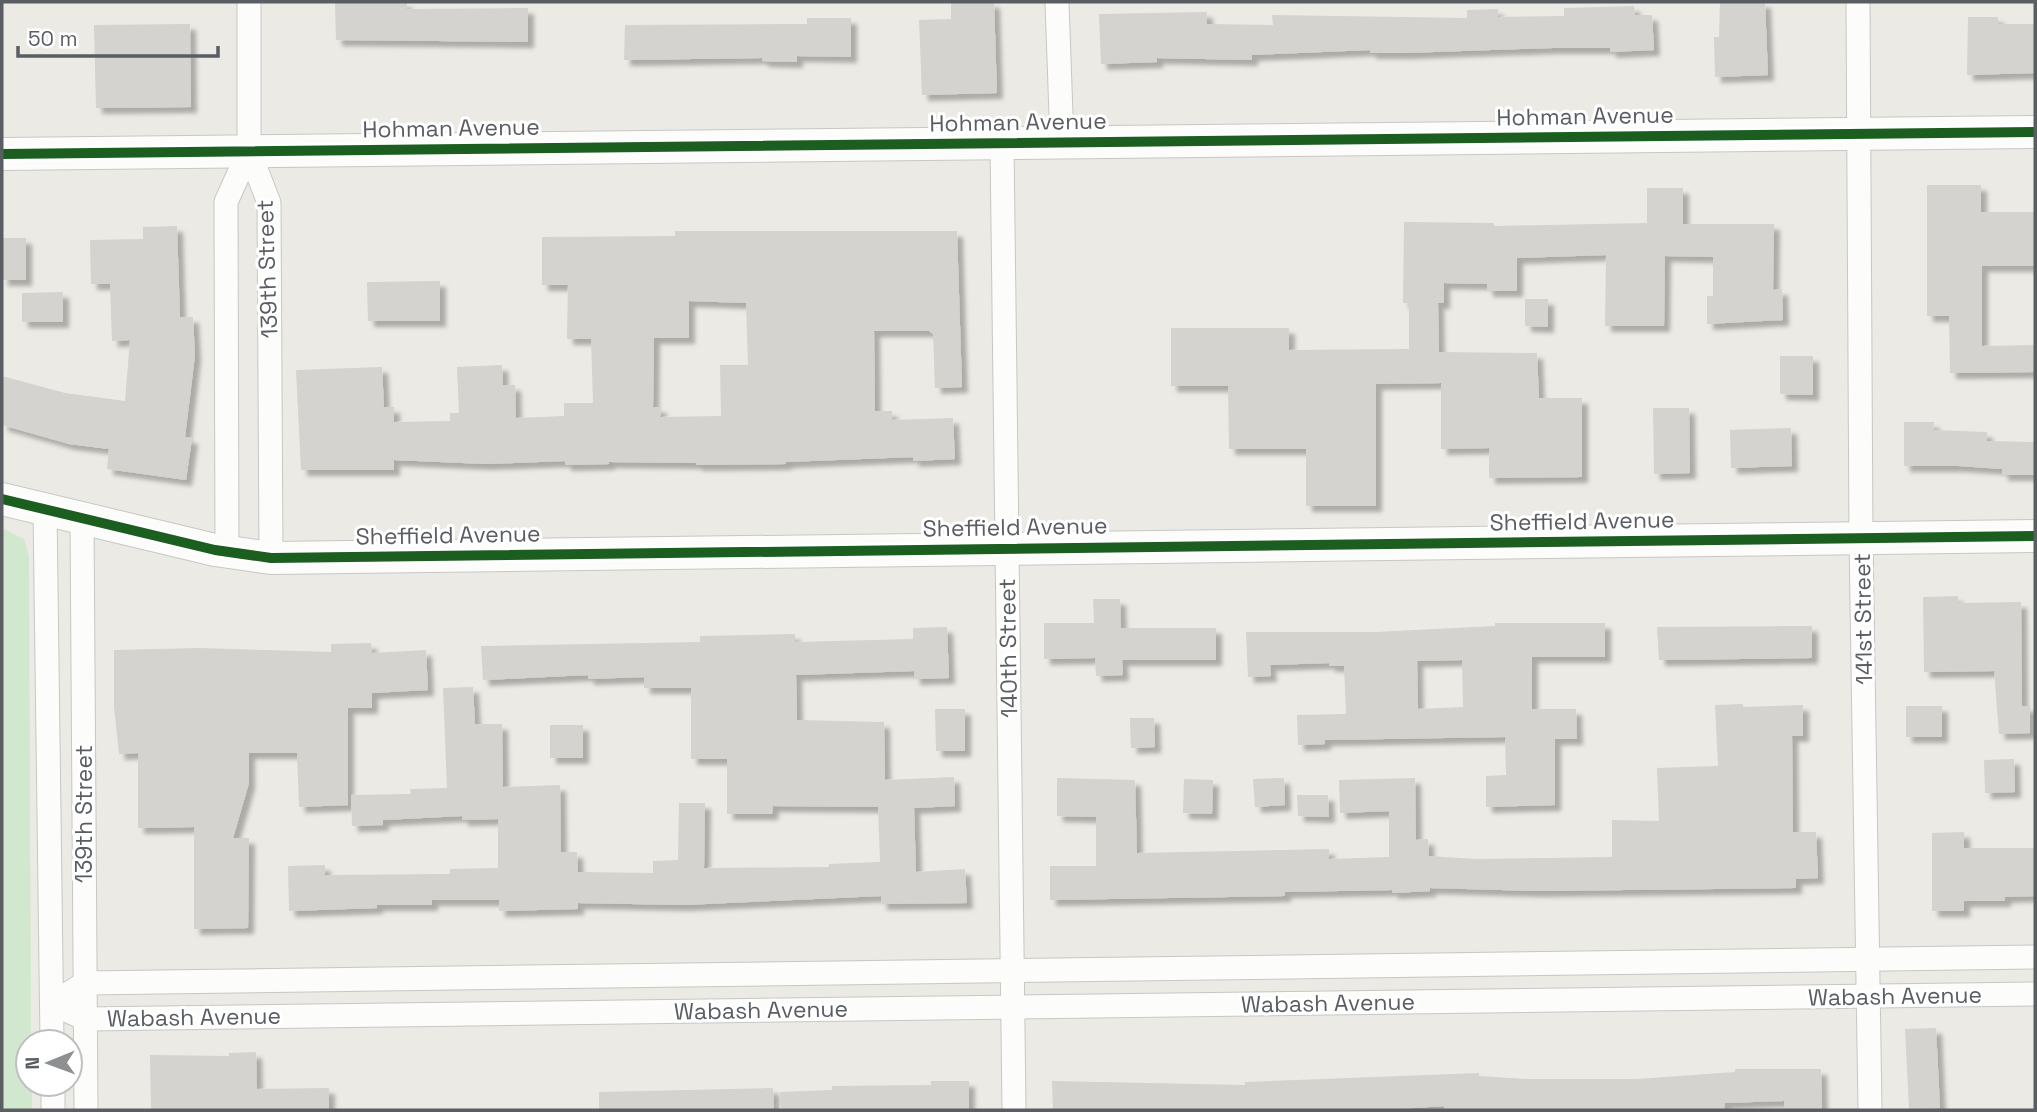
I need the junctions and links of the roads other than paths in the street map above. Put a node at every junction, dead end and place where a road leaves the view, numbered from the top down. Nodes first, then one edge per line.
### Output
1 (249, 2) edge
2 (1058, 2) edge
3 (1858, 2) edge
4 (2035, 132) edge
5 (1859, 134) junction
6 (1062, 143) junction
7 (1002, 144) junction
8 (249, 151) junction
9 (2, 154) edge
10 (2, 499) edge
11 (45, 510) junction
12 (82, 519) junction
13 (2035, 536) edge
14 (1861, 539) junction
15 (1007, 548) junction
16 (227, 552) junction
17 (271, 558) junction
18 (2035, 957) edge
19 (1868, 959) junction
20 (1012, 971) junction
21 (85, 983) junction
22 (2035, 994) edge
23 (1868, 996) junction
24 (52, 1004) junction
25 (1013, 1007) junction
26 (86, 1019) junction
27 (52, 1028) edge
28 (86, 1110) edge
29 (1014, 1110) edge
30 (1870, 1110) edge

1 - 8 street, 139th Street
2 - 6 street
3 - 5 street, 141st Street
4 - 5 street, Hohman Avenue
5 - 6 street, Hohman Avenue
5 - 14 street, 141st Street
6 - 7 street, Hohman Avenue
7 - 8 street, Hohman Avenue
7 - 15 street, 140th Street
8 - 9 street, Hohman Avenue
8 - 16 street, 139th Street
8 - 17 street, 139th Street
10 - 11 street, Sheffield Avenue
11 - 12 street, Sheffield Avenue
11 - 24 street, 139th Street
12 - 16 street, Sheffield Avenue
12 - 21 street, 139th Street
13 - 14 street, Sheffield Avenue
14 - 15 street, Sheffield Avenue
14 - 19 street, 141st Street
15 - 17 street, Sheffield Avenue
15 - 20 street, 140th Street
16 - 17 street, Sheffield Avenue
18 - 19 street, Wabash Avenue
19 - 20 street, Wabash Avenue
19 - 23 street, 141st Street
20 - 21 street, Wabash Avenue
20 - 25 street, 140th Street
21 - 24 street, Wabash Avenue
21 - 26 street, 139th Street
22 - 23 street, Wabash Avenue
23 - 25 street, Wabash Avenue
23 - 30 street, 141st Street
24 - 26 street, Wabash Avenue
24 - 27 street, 139th Street
25 - 26 street, Wabash Avenue
25 - 29 street, 140th Street
26 - 28 street, 139th Street

